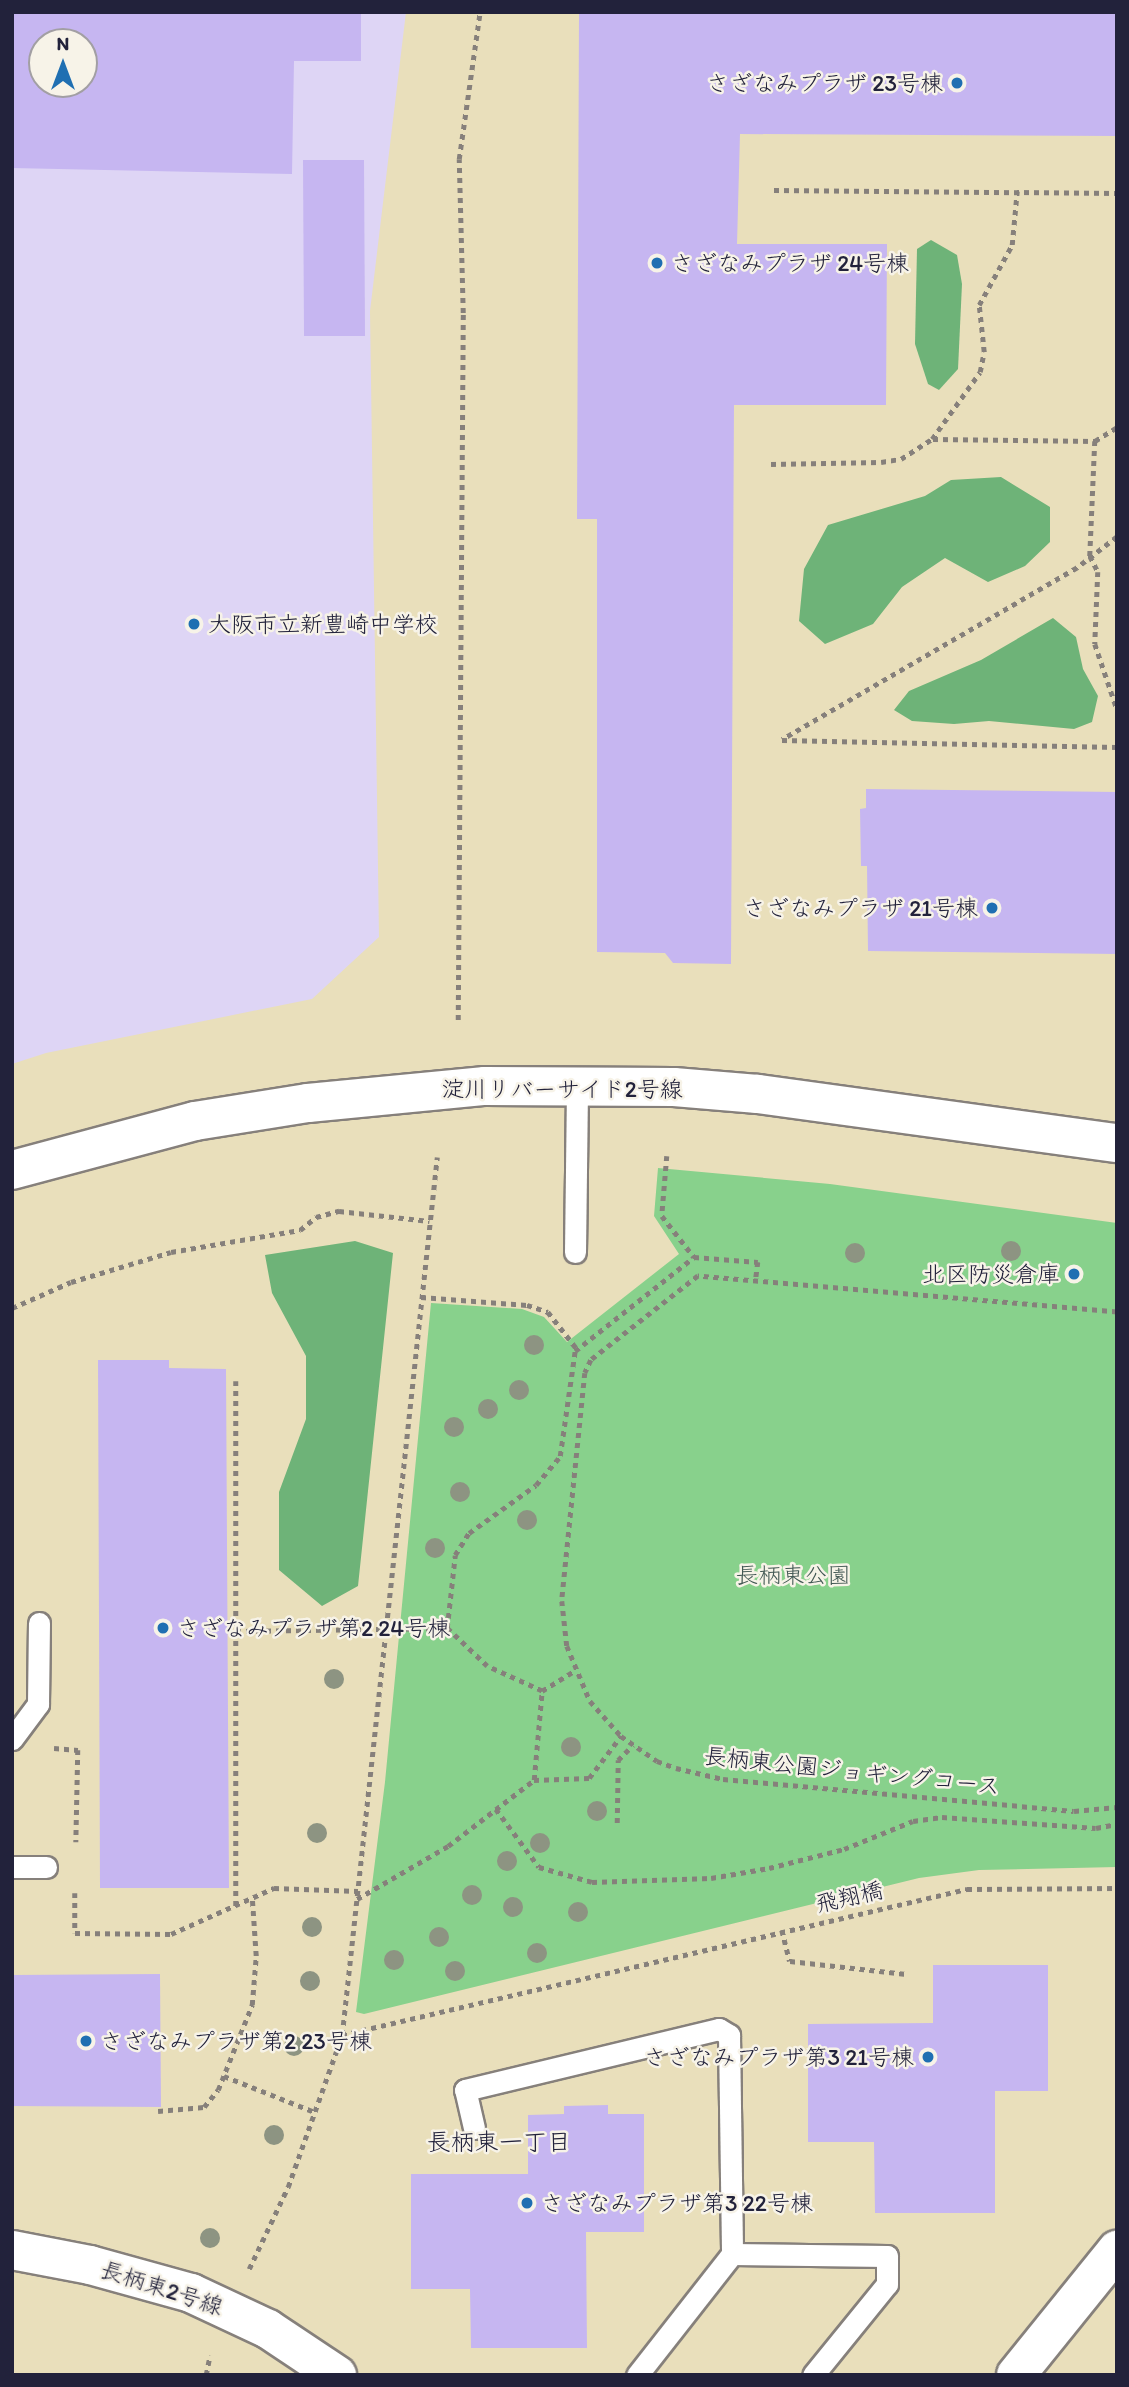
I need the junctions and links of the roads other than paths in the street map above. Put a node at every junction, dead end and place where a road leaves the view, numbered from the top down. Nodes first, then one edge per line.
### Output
1 (578, 1085) junction
2 (1117, 1143) edge
3 (12, 1170) edge
4 (575, 1252) dead end
5 (39, 1623) dead end
6 (16, 1735) edge
7 (12, 1867) edge
8 (46, 1867) dead end
9 (474, 2128) dead end
10 (12, 2250) edge
11 (1117, 2250) edge
12 (732, 2254) junction
13 (337, 2375) edge
14 (637, 2375) edge
15 (813, 2375) edge
16 (1016, 2375) edge

1 - 2 street, 淀川リバーサイド2号線
1 - 3 street, 淀川リバーサイド2号線
1 - 4 lane
5 - 6 lane
7 - 8 lane
9 - 12 lane
10 - 13 street, 長柄東2号線
11 - 16 street
12 - 14 lane
12 - 15 lane

